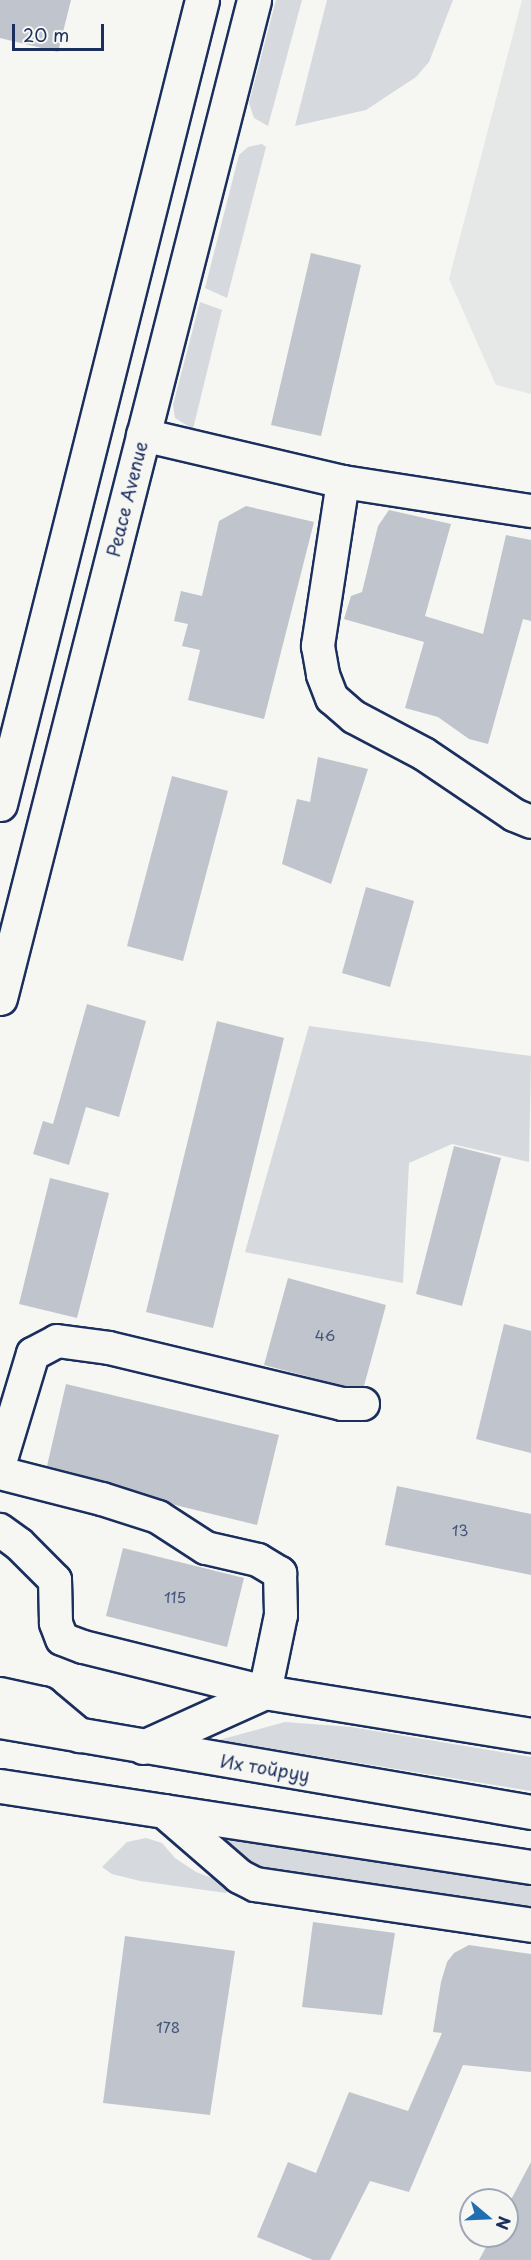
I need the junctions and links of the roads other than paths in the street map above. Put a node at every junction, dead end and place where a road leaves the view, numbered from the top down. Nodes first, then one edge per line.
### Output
1 (202, 0) edge
2 (254, 0) edge
3 (143, 435) junction
4 (343, 482) junction
5 (531, 511) edge
6 (0, 804) edge
7 (531, 822) edge
8 (0, 998) edge
9 (363, 1404) dead end
10 (0, 1463) edge
11 (0, 1473) edge
12 (0, 1530) edge
13 (266, 1692) junction
14 (0, 1694) edge
15 (0, 1721) edge
16 (80, 1735) junction
17 (531, 1735) edge
18 (143, 1747) junction
19 (0, 1786) edge
20 (164, 1811) junction
21 (531, 1812) edge
22 (531, 1867) edge
23 (531, 1925) edge

1 - 6 main road
2 - 3 main road, Peace Avenue
3 - 4 street
3 - 8 main road, Peace Avenue
4 - 5 street
4 - 7 street
9 - 10 street
11 - 13 street
12 - 13 street
13 - 17 main road
13 - 18 main road
14 - 16 main road
15 - 16 main road, Их тойруу
16 - 18 main road, Их тойруу
18 - 21 main road, Их тойруу
19 - 20 main road
20 - 22 main road
20 - 23 main road

